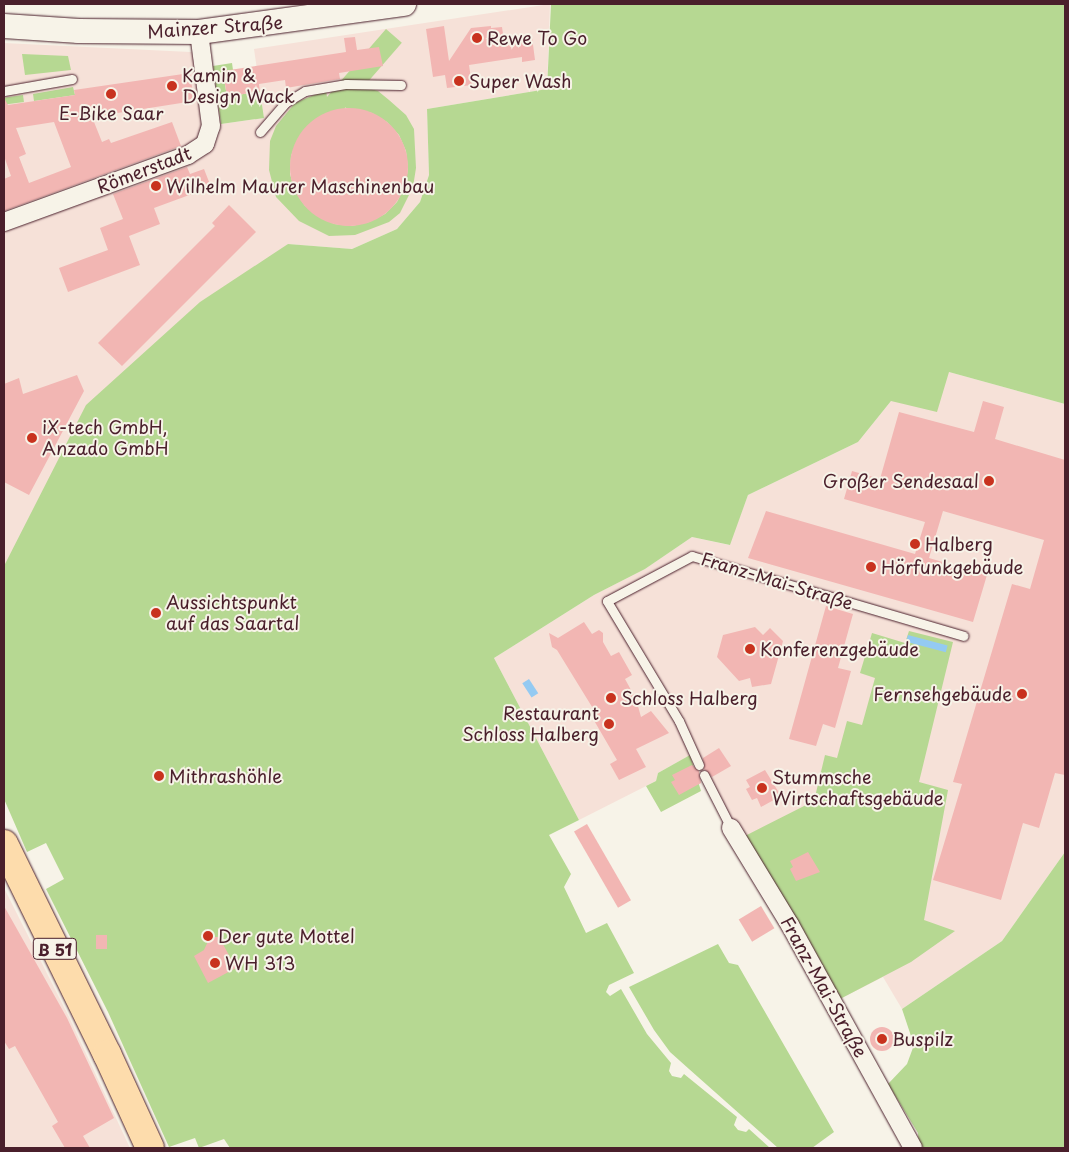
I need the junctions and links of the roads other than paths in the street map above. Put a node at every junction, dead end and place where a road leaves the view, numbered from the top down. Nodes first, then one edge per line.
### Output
1 (404, 4) edge
2 (11, 23) edge
3 (199, 32) junction
4 (72, 79) dead end
5 (401, 85) dead end
6 (4, 91) edge
7 (260, 132) dead end
8 (4, 222) edge
9 (963, 636) dead end
10 (699, 765) dead end
11 (704, 775) dead end
12 (731, 828) joint
13 (4, 844) edge
14 (150, 1148) edge
15 (913, 1148) edge

1 - 3 main road, Mainzer Straße
2 - 3 main road, Mainzer Straße
3 - 8 street, Römerstadt
4 - 6 lane
5 - 7 lane
9 - 10 lane, Franz-Mai-Straße
11 - 12 lane, Franz-Mai-Straße
12 - 15 street, Franz-Mai-Straße
13 - 14 main road, B 51

